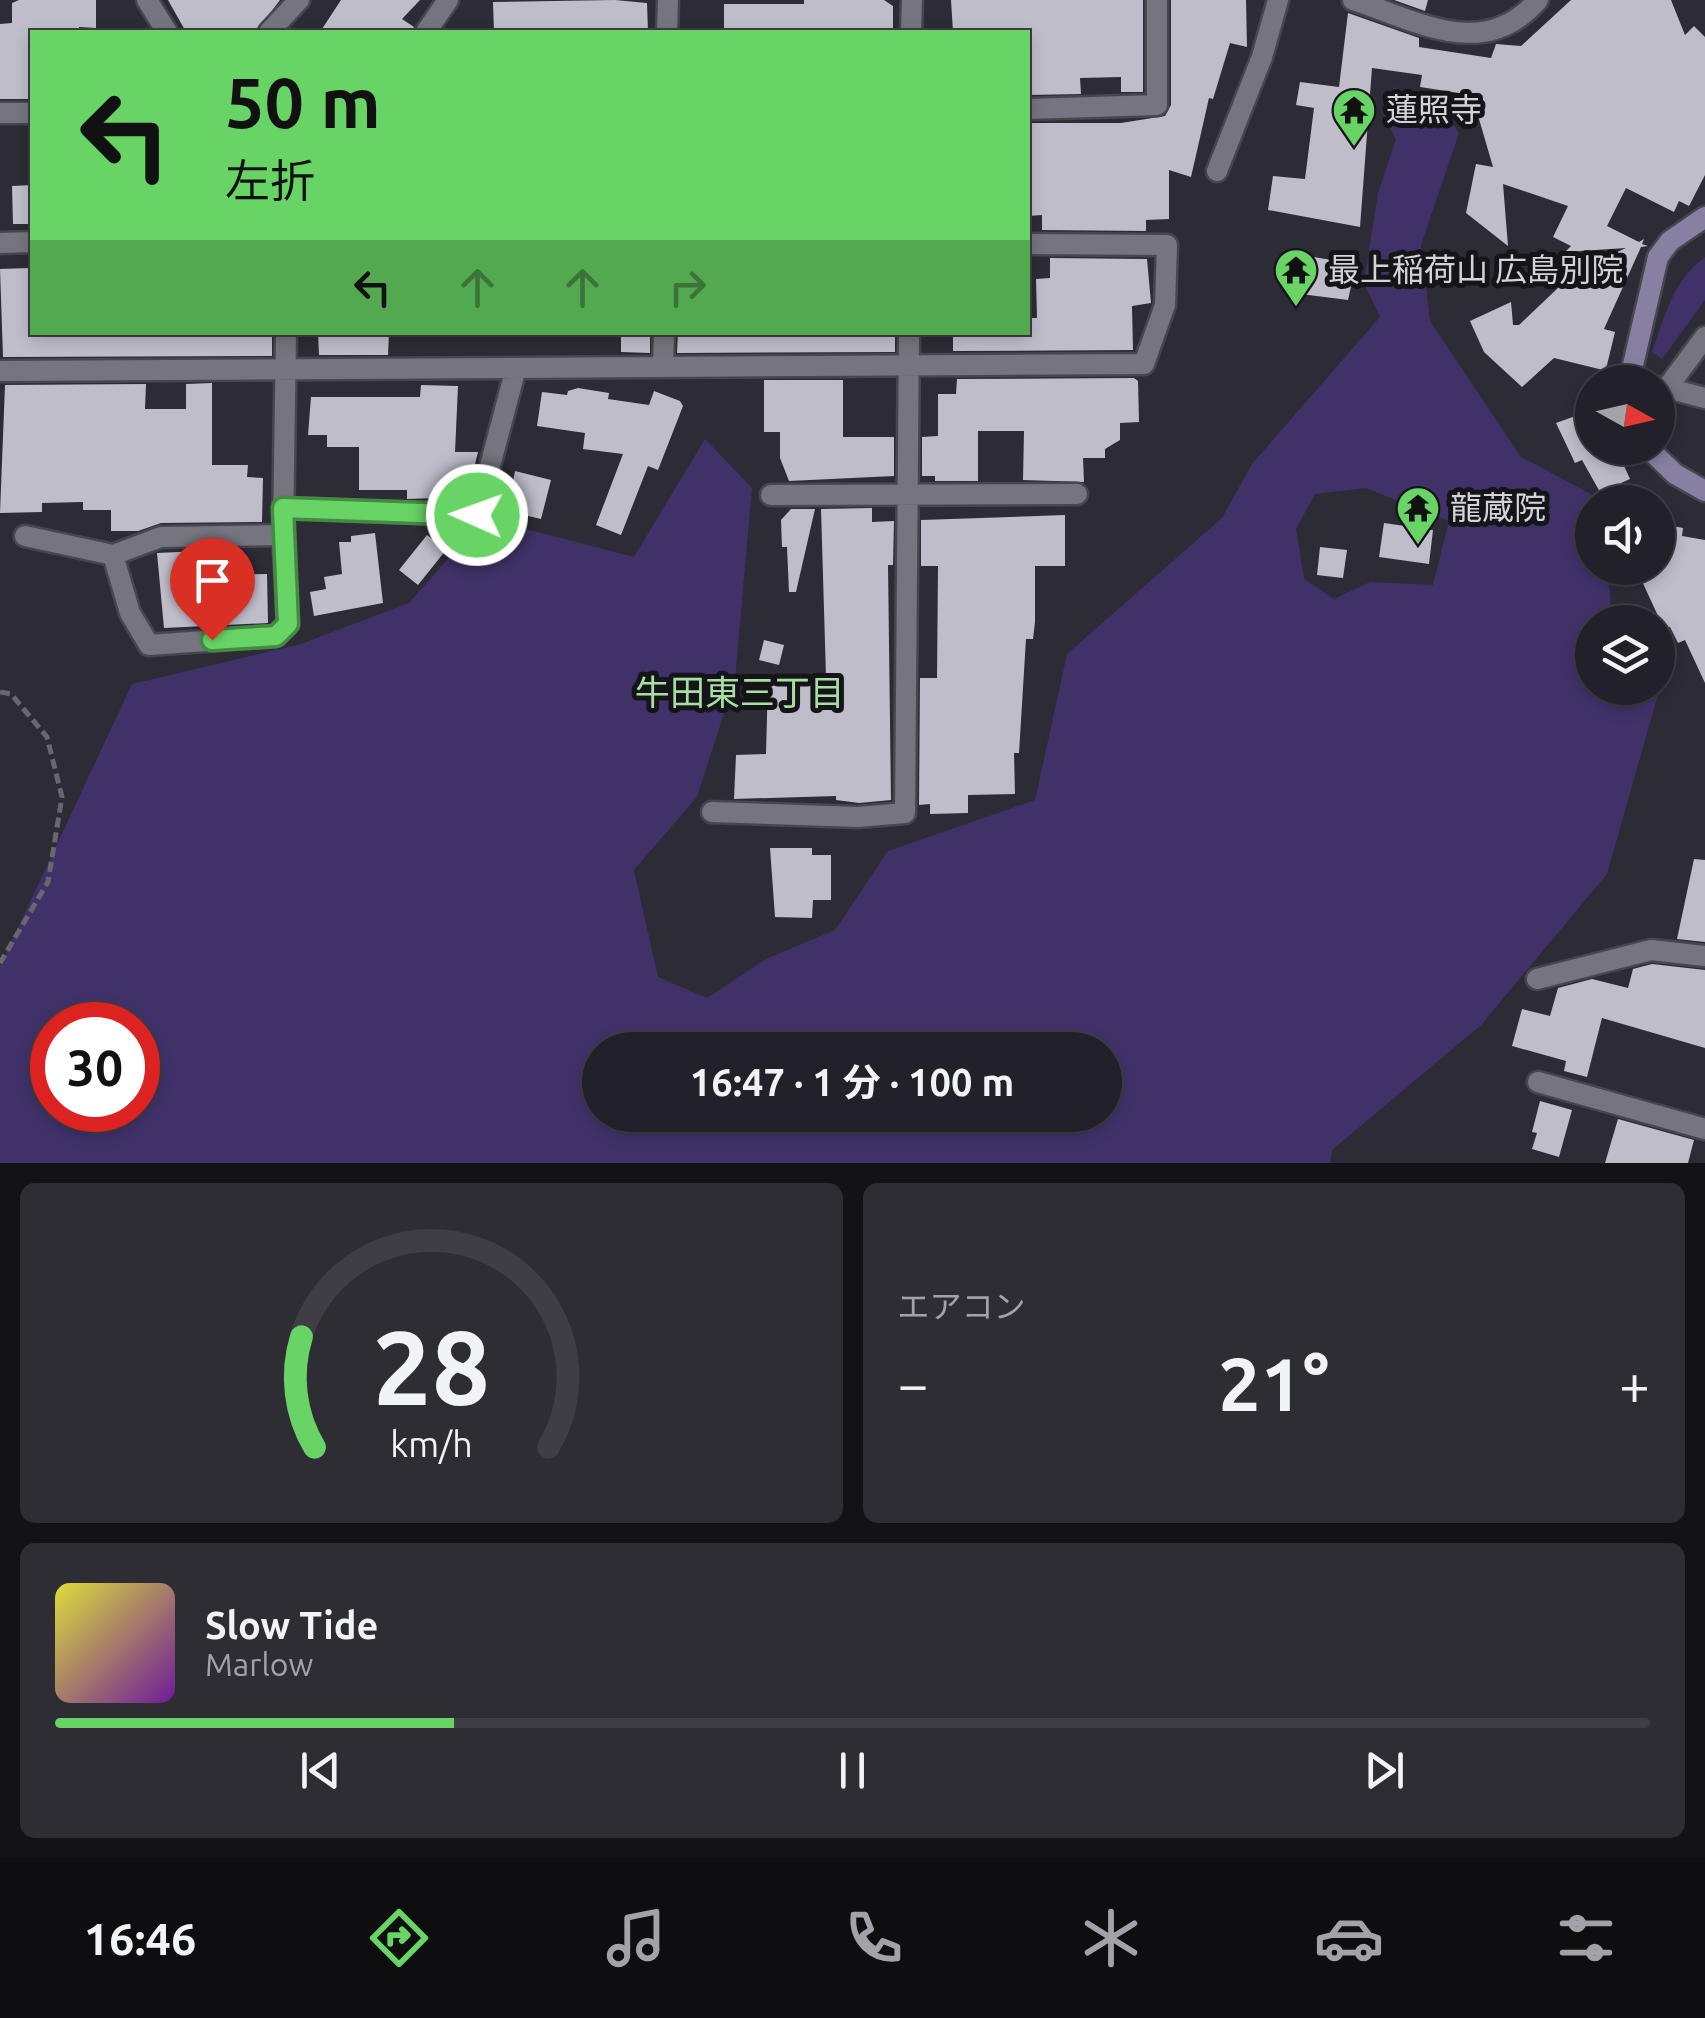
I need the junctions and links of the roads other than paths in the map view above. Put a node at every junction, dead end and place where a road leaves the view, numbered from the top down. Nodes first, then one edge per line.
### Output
1 (147, 0) edge
2 (299, 0) edge
3 (448, 0) edge
4 (668, 0) edge
5 (912, 0) edge
6 (1156, 0) edge
7 (1278, 0) edge
8 (1353, 0) edge
9 (1538, 0) edge
10 (166, 30) edge
11 (271, 30) edge
12 (427, 30) edge
13 (667, 30) edge
14 (911, 30) edge
15 (1030, 109) edge
16 (30, 113) edge
17 (0, 114) edge
18 (1217, 172) dead end
19 (1705, 218) edge
20 (30, 242) edge
21 (0, 243) edge
22 (1030, 244) edge
23 (286, 335) edge
24 (664, 335) edge
25 (908, 335) edge
26 (1705, 338) edge
27 (1633, 365) edge
28 (908, 366) junction
29 (664, 367) junction
30 (516, 368) junction
31 (286, 369) junction
32 (0, 371) edge
33 (1675, 373) edge
34 (1675, 391) edge
35 (1705, 398) edge
36 (1666, 465) edge
37 (907, 492) junction
38 (1705, 492) edge
39 (1077, 494) dead end
40 (771, 495) dead end
41 (283, 508) junction
42 (282, 535) junction
43 (25, 536) dead end
44 (113, 554) junction
45 (712, 812) dead end
46 (1705, 956) edge
47 (1536, 980) dead end
48 (1538, 1082) dead end
49 (1705, 1129) edge

1 - 10 street
2 - 11 street
3 - 12 street
4 - 13 street
5 - 14 street
6 - 15 street
7 - 18 street
8 - 9 street
16 - 17 street
19 - 27 street
20 - 21 street
22 - 28 street
23 - 31 street
24 - 29 street
25 - 28 street
26 - 33 street
28 - 29 street
28 - 37 street
29 - 30 street
30 - 31 street
30 - 41 street
31 - 32 street
31 - 41 street
34 - 35 street
36 - 38 street
37 - 39 street
37 - 40 street
37 - 45 street
41 - 42 street
42 - 44 street
42 - 44 street
43 - 44 street
46 - 47 street
48 - 49 street

